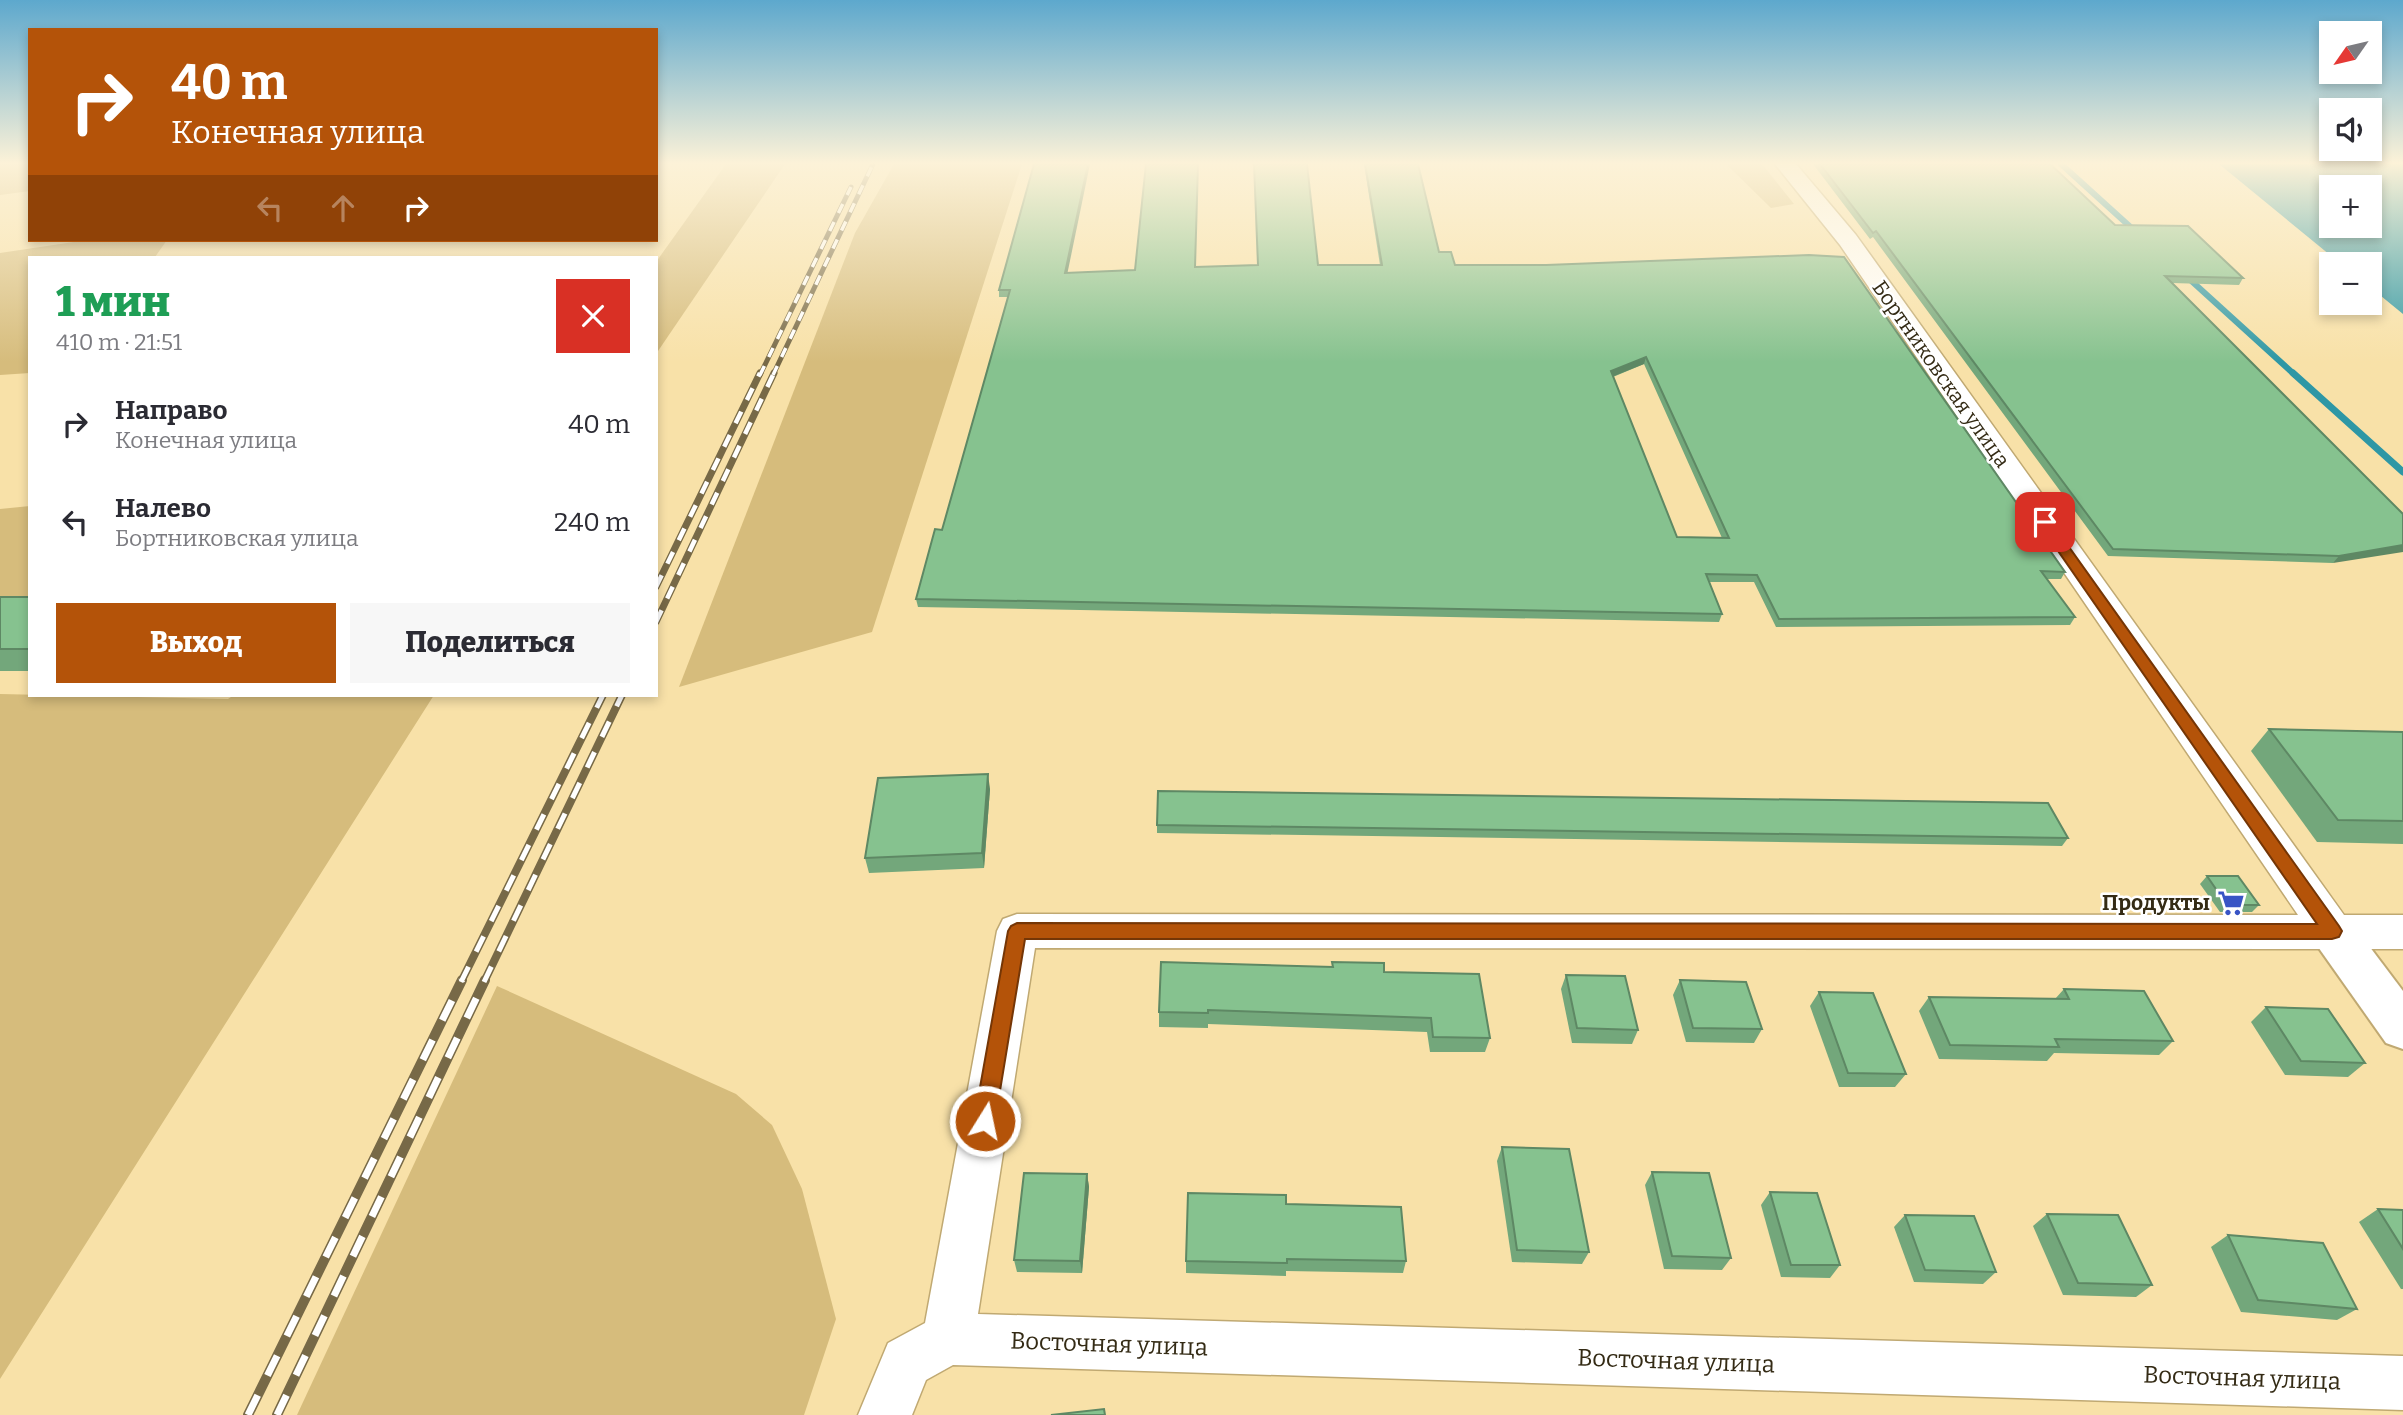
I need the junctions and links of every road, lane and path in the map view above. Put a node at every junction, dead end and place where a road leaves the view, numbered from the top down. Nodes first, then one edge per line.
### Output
1 (1840, 230) edge
2 (2332, 931) junction
3 (2403, 932) edge
4 (2403, 1028) edge
5 (948, 1339) junction
6 (2403, 1383) edge
7 (884, 1415) edge

1 - 2 street, Бортниковская улица
2 - 3 street
2 - 4 street
2 - 5 street
5 - 6 street, Восточная улица
5 - 7 street

